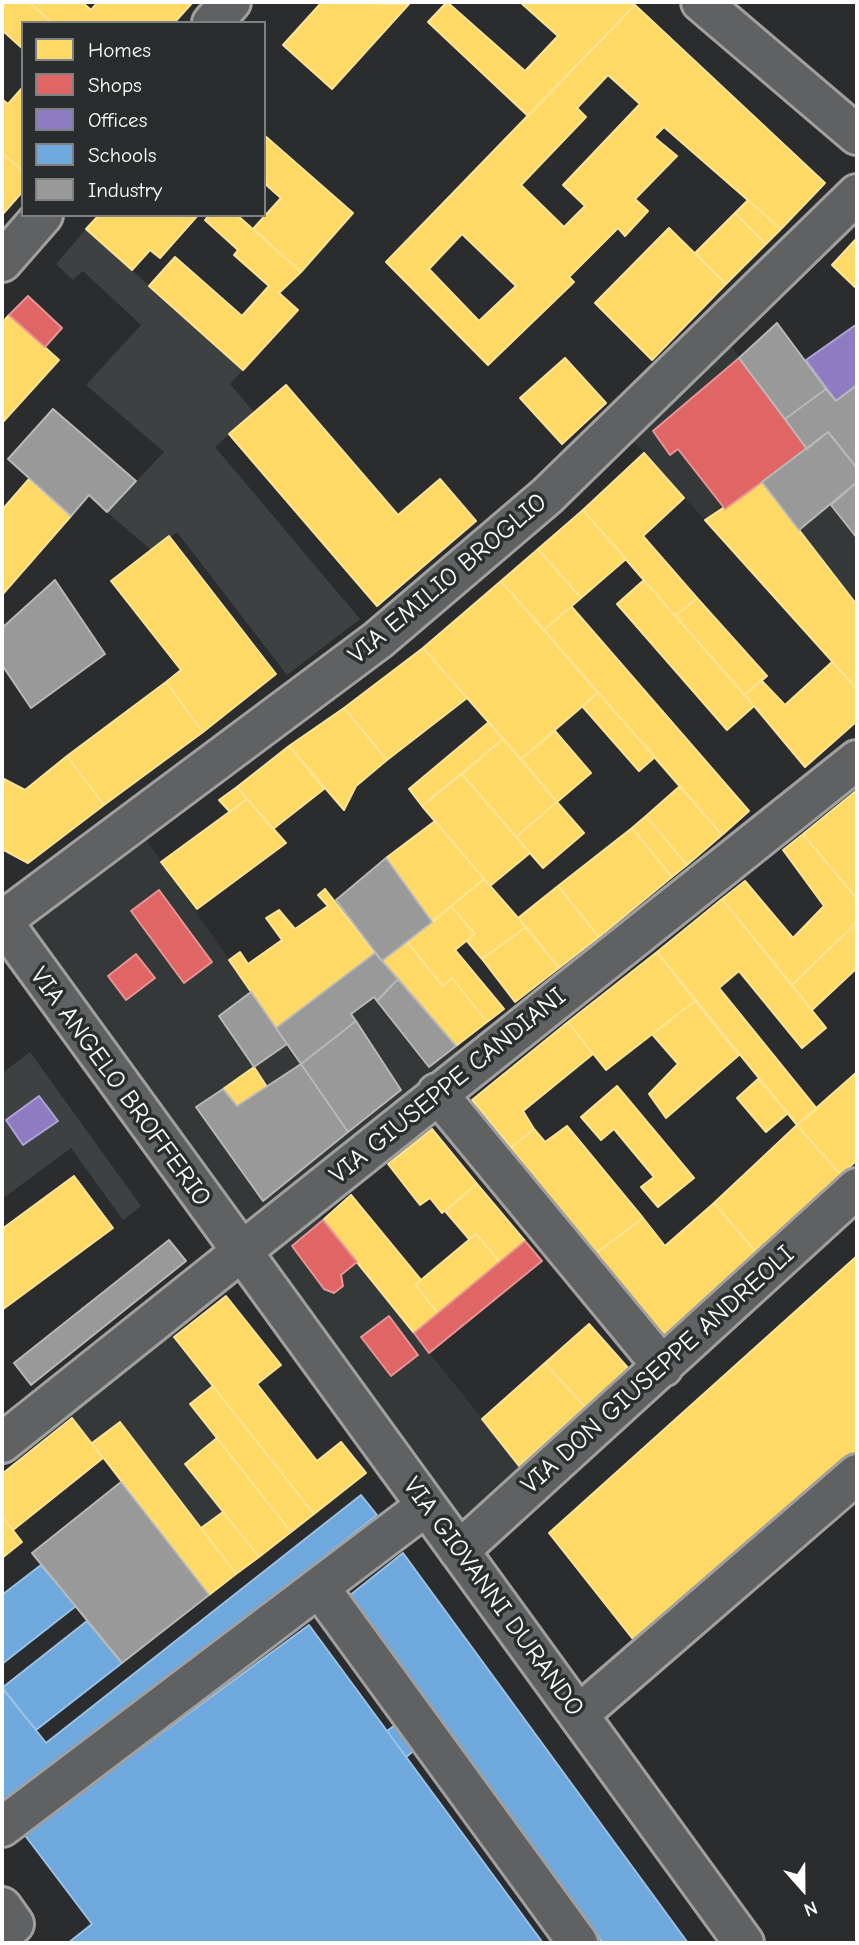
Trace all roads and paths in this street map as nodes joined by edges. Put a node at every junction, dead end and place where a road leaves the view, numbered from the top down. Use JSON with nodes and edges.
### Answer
{"nodes":[{"id":1,"x":231,"y":2,"type":"edge"},
{"id":2,"x":701,"y":2,"type":"edge"},
{"id":3,"x":214,"y":21,"type":"edge"},
{"id":4,"x":857,"y":135,"type":"edge"},
{"id":5,"x":857,"y":194,"type":"edge"},
{"id":6,"x":41,"y":217,"type":"edge"},
{"id":7,"x":2,"y":262,"type":"edge"},
{"id":8,"x":857,"y":760,"type":"edge"},
{"id":9,"x":2,"y":921,"type":"edge"},
{"id":10,"x":437,"y":1093,"type":"junction"},
{"id":11,"x":857,"y":1188,"type":"edge"},
{"id":12,"x":239,"y":1252,"type":"junction"},
{"id":13,"x":663,"y":1367,"type":"junction"},
{"id":14,"x":2,"y":1443,"type":"edge"},
{"id":15,"x":857,"y":1474,"type":"edge"},
{"id":16,"x":426,"y":1506,"type":"junction"},
{"id":17,"x":459,"y":1551,"type":"junction"},
{"id":18,"x":319,"y":1587,"type":"junction"},
{"id":19,"x":584,"y":1710,"type":"dead end"},
{"id":20,"x":2,"y":1827,"type":"edge"},
{"id":21,"x":2,"y":1908,"type":"edge"},
{"id":22,"x":2,"y":1934,"type":"edge"},
{"id":23,"x":578,"y":1943,"type":"edge"},
{"id":24,"x":744,"y":1943,"type":"edge"}],
"edges":[{"from":1,"to":3,"type":"street"},
{"from":2,"to":4,"type":"street"},
{"from":5,"to":9,"type":"street","name":"VIA EMILIO BROGLIO"},
{"from":6,"to":7,"type":"street"},
{"from":8,"to":10,"type":"street","name":"VIA GIUSEPPE CANDIANI"},
{"from":9,"to":12,"type":"street","name":"VIA ANGELO BROFFERIO"},
{"from":10,"to":12,"type":"street","name":"VIA GIUSEPPE CANDIANI"},
{"from":10,"to":13,"type":"street"},
{"from":11,"to":13,"type":"street","name":"VIA DON GIUSEPPE ANDREOLI"},
{"from":12,"to":14,"type":"street","name":"VIA GIUSEPPE CANDIANI"},
{"from":12,"to":16,"type":"street","name":"VIA GIOVANNI DURANDO"},
{"from":13,"to":17,"type":"street","name":"VIA DON GIUSEPPE ANDREOLI"},
{"from":15,"to":19,"type":"street"},
{"from":16,"to":17,"type":"street","name":"VIA GIOVANNI DURANDO"},
{"from":16,"to":18,"type":"street"},
{"from":17,"to":24,"type":"street","name":"VIA GIOVANNI DURANDO"},
{"from":18,"to":20,"type":"street"},
{"from":18,"to":23,"type":"street"},
{"from":21,"to":22,"type":"street"}]}
